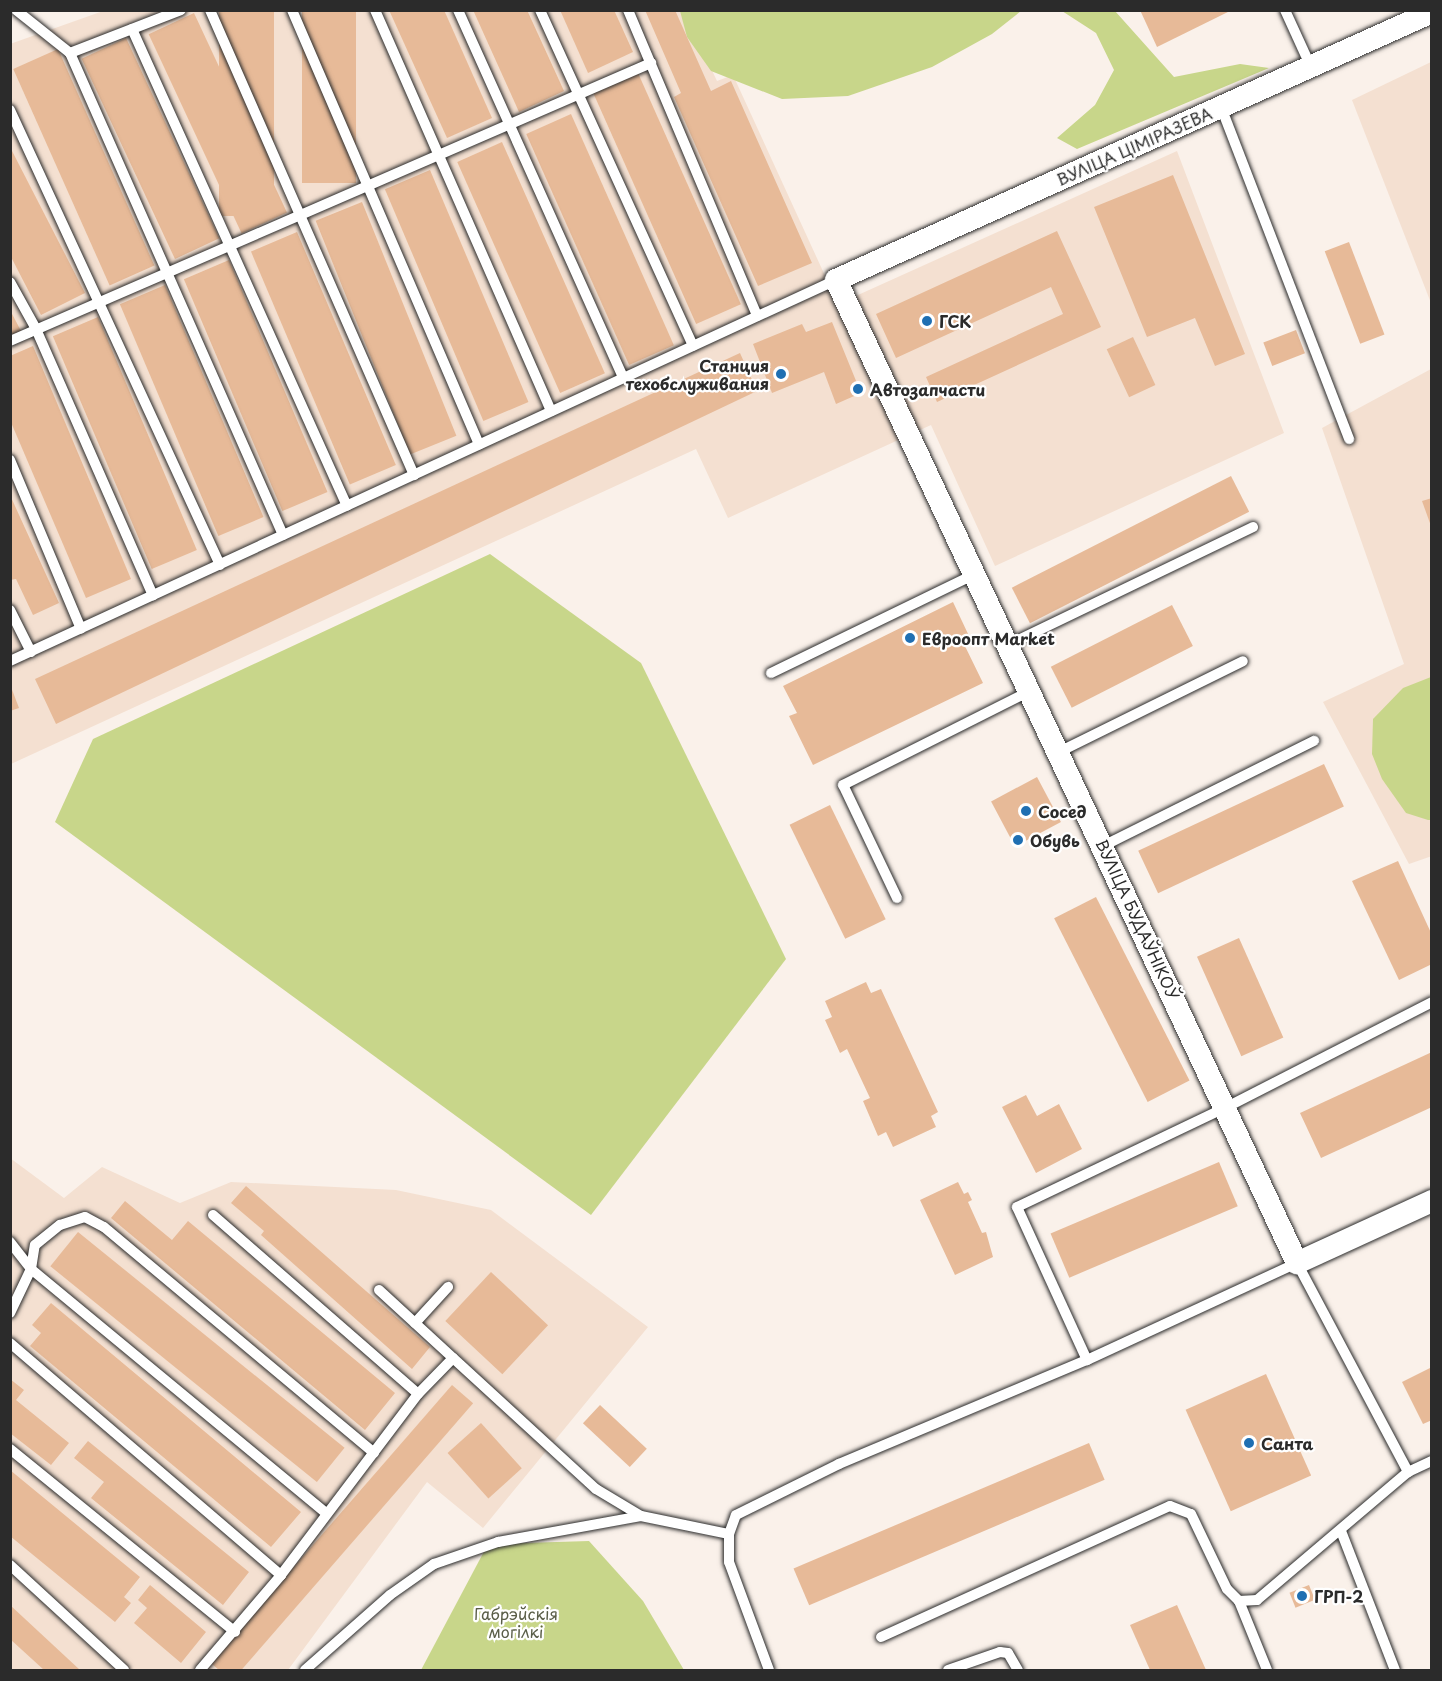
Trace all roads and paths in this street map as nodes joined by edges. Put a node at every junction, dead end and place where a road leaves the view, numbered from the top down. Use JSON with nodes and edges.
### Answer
{"nodes":[{"id":1,"x":16,"y":10,"type":"edge"},
{"id":2,"x":181,"y":10,"type":"edge"},
{"id":3,"x":210,"y":10,"type":"edge"},
{"id":4,"x":292,"y":10,"type":"edge"},
{"id":5,"x":375,"y":10,"type":"edge"},
{"id":6,"x":458,"y":10,"type":"edge"},
{"id":7,"x":540,"y":10,"type":"edge"},
{"id":8,"x":628,"y":10,"type":"edge"},
{"id":9,"x":1285,"y":10,"type":"edge"},
{"id":10,"x":1431,"y":12,"type":"edge"},
{"id":11,"x":132,"y":29,"type":"junction"},
{"id":12,"x":70,"y":53,"type":"junction"},
{"id":13,"x":651,"y":63,"type":"junction"},
{"id":14,"x":1311,"y":67,"type":"junction"},
{"id":15,"x":579,"y":94,"type":"junction"},
{"id":16,"x":1221,"y":108,"type":"junction"},
{"id":17,"x":10,"y":110,"type":"edge"},
{"id":18,"x":509,"y":124,"type":"junction"},
{"id":19,"x":438,"y":155,"type":"junction"},
{"id":20,"x":367,"y":186,"type":"junction"},
{"id":21,"x":300,"y":215,"type":"junction"},
{"id":22,"x":229,"y":246,"type":"junction"},
{"id":23,"x":167,"y":273,"type":"junction"},
{"id":24,"x":836,"y":280,"type":"junction"},
{"id":25,"x":10,"y":282,"type":"edge"},
{"id":26,"x":99,"y":302,"type":"junction"},
{"id":27,"x":757,"y":316,"type":"junction"},
{"id":28,"x":36,"y":329,"type":"junction"},
{"id":29,"x":10,"y":341,"type":"edge"},
{"id":30,"x":693,"y":346,"type":"junction"},
{"id":31,"x":623,"y":378,"type":"junction"},
{"id":32,"x":551,"y":411,"type":"junction"},
{"id":33,"x":1349,"y":439,"type":"dead end"},
{"id":34,"x":479,"y":445,"type":"junction"},
{"id":35,"x":10,"y":460,"type":"edge"},
{"id":36,"x":414,"y":475,"type":"junction"},
{"id":37,"x":347,"y":506,"type":"junction"},
{"id":38,"x":1253,"y":527,"type":"dead end"},
{"id":39,"x":283,"y":535,"type":"junction"},
{"id":40,"x":220,"y":565,"type":"junction"},
{"id":41,"x":975,"y":574,"type":"junction"},
{"id":42,"x":153,"y":596,"type":"junction"},
{"id":43,"x":10,"y":610,"type":"edge"},
{"id":44,"x":81,"y":629,"type":"junction"},
{"id":45,"x":1008,"y":645,"type":"junction"},
{"id":46,"x":31,"y":652,"type":"junction"},
{"id":47,"x":10,"y":661,"type":"edge"},
{"id":48,"x":1243,"y":661,"type":"dead end"},
{"id":49,"x":771,"y":673,"type":"dead end"},
{"id":50,"x":1030,"y":691,"type":"junction"},
{"id":51,"x":1314,"y":741,"type":"dead end"},
{"id":52,"x":1059,"y":752,"type":"junction"},
{"id":53,"x":1103,"y":846,"type":"junction"},
{"id":54,"x":897,"y":898,"type":"dead end"},
{"id":55,"x":1431,"y":1002,"type":"edge"},
{"id":56,"x":1227,"y":1107,"type":"junction"},
{"id":57,"x":1431,"y":1201,"type":"edge"},
{"id":58,"x":213,"y":1215,"type":"dead end"},
{"id":59,"x":10,"y":1242,"type":"edge"},
{"id":60,"x":1297,"y":1263,"type":"junction"},
{"id":61,"x":31,"y":1269,"type":"junction"},
{"id":62,"x":448,"y":1287,"type":"dead end"},
{"id":63,"x":379,"y":1290,"type":"dead end"},
{"id":64,"x":10,"y":1313,"type":"edge"},
{"id":65,"x":415,"y":1323,"type":"junction"},
{"id":66,"x":10,"y":1343,"type":"edge"},
{"id":67,"x":453,"y":1358,"type":"junction"},
{"id":68,"x":1087,"y":1360,"type":"junction"},
{"id":69,"x":418,"y":1394,"type":"junction"},
{"id":70,"x":10,"y":1449,"type":"edge"},
{"id":71,"x":374,"y":1453,"type":"junction"},
{"id":72,"x":1431,"y":1461,"type":"edge"},
{"id":73,"x":1408,"y":1472,"type":"junction"},
{"id":74,"x":326,"y":1513,"type":"junction"},
{"id":75,"x":641,"y":1516,"type":"junction"},
{"id":76,"x":1341,"y":1531,"type":"junction"},
{"id":77,"x":729,"y":1534,"type":"junction"},
{"id":78,"x":10,"y":1565,"type":"edge"},
{"id":79,"x":281,"y":1575,"type":"junction"},
{"id":80,"x":1239,"y":1601,"type":"junction"},
{"id":81,"x":235,"y":1632,"type":"junction"},
{"id":82,"x":880,"y":1637,"type":"dead end"},
{"id":83,"x":124,"y":1671,"type":"edge"},
{"id":84,"x":200,"y":1671,"type":"edge"},
{"id":85,"x":305,"y":1671,"type":"edge"},
{"id":86,"x":769,"y":1671,"type":"edge"},
{"id":87,"x":948,"y":1671,"type":"edge"},
{"id":88,"x":1018,"y":1671,"type":"edge"},
{"id":89,"x":1267,"y":1671,"type":"edge"},
{"id":90,"x":1395,"y":1671,"type":"edge"}],
"edges":[{"from":1,"to":12,"type":"lane"},
{"from":2,"to":11,"type":"lane"},
{"from":3,"to":21,"type":"lane"},
{"from":4,"to":20,"type":"lane"},
{"from":5,"to":19,"type":"lane"},
{"from":6,"to":18,"type":"lane"},
{"from":7,"to":15,"type":"lane"},
{"from":8,"to":13,"type":"lane"},
{"from":9,"to":14,"type":"lane"},
{"from":10,"to":14,"type":"street","name":"ВУЛІЦА ЦІМІРАЗЕВА"},
{"from":11,"to":12,"type":"lane"},
{"from":11,"to":22,"type":"lane"},
{"from":12,"to":23,"type":"lane"},
{"from":13,"to":15,"type":"lane"},
{"from":13,"to":27,"type":"lane"},
{"from":14,"to":16,"type":"street","name":"ВУЛІЦА ЦІМІРАЗЕВА"},
{"from":15,"to":18,"type":"lane"},
{"from":15,"to":30,"type":"lane"},
{"from":16,"to":24,"type":"street","name":"ВУЛІЦА ЦІМІРАЗЕВА"},
{"from":16,"to":33,"type":"lane"},
{"from":17,"to":26,"type":"lane"},
{"from":18,"to":19,"type":"lane"},
{"from":18,"to":31,"type":"lane"},
{"from":19,"to":20,"type":"lane"},
{"from":19,"to":32,"type":"lane"},
{"from":20,"to":21,"type":"lane"},
{"from":20,"to":34,"type":"lane"},
{"from":21,"to":22,"type":"lane"},
{"from":21,"to":36,"type":"lane"},
{"from":22,"to":23,"type":"lane"},
{"from":22,"to":37,"type":"lane"},
{"from":23,"to":26,"type":"lane"},
{"from":23,"to":39,"type":"lane"},
{"from":24,"to":27,"type":"lane"},
{"from":24,"to":41,"type":"street","name":"ВУЛІЦА БУДАЎНІКОЎ"},
{"from":25,"to":28,"type":"lane"},
{"from":26,"to":28,"type":"lane"},
{"from":26,"to":40,"type":"lane"},
{"from":27,"to":30,"type":"lane"},
{"from":28,"to":29,"type":"lane"},
{"from":28,"to":42,"type":"lane"},
{"from":30,"to":31,"type":"lane"},
{"from":31,"to":32,"type":"lane"},
{"from":32,"to":34,"type":"lane"},
{"from":34,"to":36,"type":"lane"},
{"from":35,"to":44,"type":"lane"},
{"from":36,"to":37,"type":"lane"},
{"from":37,"to":39,"type":"lane"},
{"from":38,"to":45,"type":"lane"},
{"from":39,"to":40,"type":"lane"},
{"from":40,"to":42,"type":"lane"},
{"from":41,"to":45,"type":"street","name":"ВУЛІЦА БУДАЎНІКОЎ"},
{"from":41,"to":49,"type":"lane"},
{"from":42,"to":44,"type":"lane"},
{"from":43,"to":46,"type":"lane"},
{"from":44,"to":46,"type":"lane"},
{"from":45,"to":50,"type":"street","name":"ВУЛІЦА БУДАЎНІКОЎ"},
{"from":46,"to":47,"type":"lane"},
{"from":48,"to":52,"type":"lane"},
{"from":50,"to":52,"type":"street","name":"ВУЛІЦА БУДАЎНІКОЎ"},
{"from":50,"to":54,"type":"lane"},
{"from":51,"to":53,"type":"lane"},
{"from":52,"to":53,"type":"street","name":"ВУЛІЦА БУДАЎНІКОЎ"},
{"from":53,"to":56,"type":"street","name":"ВУЛІЦА БУДАЎНІКОЎ"},
{"from":55,"to":56,"type":"lane"},
{"from":56,"to":60,"type":"street","name":"ВУЛІЦА БУДАЎНІКОЎ"},
{"from":56,"to":68,"type":"lane"},
{"from":57,"to":60,"type":"street"},
{"from":58,"to":69,"type":"lane"},
{"from":59,"to":61,"type":"lane"},
{"from":60,"to":68,"type":"lane"},
{"from":60,"to":73,"type":"lane"},
{"from":61,"to":64,"type":"lane"},
{"from":61,"to":71,"type":"lane"},
{"from":61,"to":74,"type":"lane"},
{"from":62,"to":65,"type":"lane"},
{"from":63,"to":65,"type":"lane"},
{"from":65,"to":67,"type":"lane"},
{"from":66,"to":79,"type":"lane"},
{"from":67,"to":69,"type":"lane"},
{"from":67,"to":75,"type":"lane"},
{"from":68,"to":77,"type":"lane"},
{"from":69,"to":71,"type":"lane"},
{"from":70,"to":81,"type":"lane"},
{"from":71,"to":74,"type":"lane"},
{"from":72,"to":73,"type":"lane"},
{"from":73,"to":76,"type":"lane"},
{"from":74,"to":79,"type":"lane"},
{"from":75,"to":77,"type":"lane"},
{"from":75,"to":85,"type":"lane"},
{"from":76,"to":80,"type":"lane"},
{"from":76,"to":90,"type":"lane"},
{"from":77,"to":86,"type":"lane"},
{"from":78,"to":83,"type":"lane"},
{"from":79,"to":81,"type":"lane"},
{"from":80,"to":82,"type":"lane"},
{"from":80,"to":89,"type":"lane"},
{"from":81,"to":84,"type":"lane"},
{"from":87,"to":88,"type":"lane"}]}
